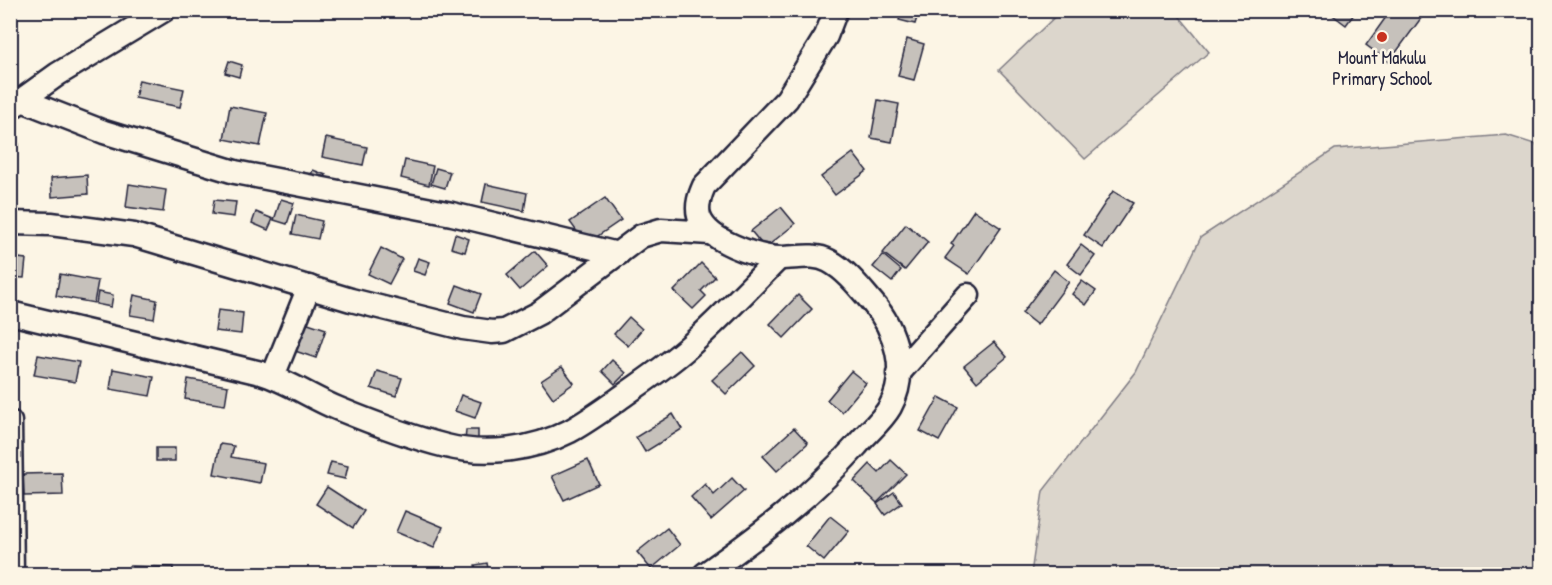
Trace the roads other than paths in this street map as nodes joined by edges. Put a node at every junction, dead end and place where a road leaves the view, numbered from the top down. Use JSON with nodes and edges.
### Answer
{"nodes":[{"id":1,"x":164,"y":10,"type":"edge"},
{"id":2,"x":836,"y":10,"type":"edge"},
{"id":3,"x":16,"y":104,"type":"edge"},
{"id":4,"x":698,"y":207,"type":"junction"},
{"id":5,"x":10,"y":223,"type":"edge"},
{"id":6,"x":676,"y":230,"type":"junction"},
{"id":7,"x":710,"y":233,"type":"junction"},
{"id":8,"x":618,"y":254,"type":"junction"},
{"id":9,"x":769,"y":261,"type":"junction"},
{"id":10,"x":309,"y":287,"type":"junction"},
{"id":11,"x":968,"y":295,"type":"dead end"},
{"id":12,"x":10,"y":313,"type":"edge"},
{"id":13,"x":898,"y":374,"type":"junction"},
{"id":14,"x":273,"y":376,"type":"junction"},
{"id":15,"x":10,"y":422,"type":"edge"},
{"id":16,"x":12,"y":574,"type":"edge"},
{"id":17,"x":705,"y":574,"type":"edge"}],
"edges":[{"from":1,"to":3,"type":"street"},
{"from":2,"to":4,"type":"street"},
{"from":3,"to":8,"type":"street"},
{"from":4,"to":6,"type":"street"},
{"from":4,"to":7,"type":"street"},
{"from":5,"to":10,"type":"street"},
{"from":6,"to":7,"type":"street"},
{"from":6,"to":8,"type":"street"},
{"from":7,"to":9,"type":"street"},
{"from":8,"to":10,"type":"street"},
{"from":9,"to":13,"type":"street"},
{"from":9,"to":14,"type":"street"},
{"from":10,"to":14,"type":"street"},
{"from":11,"to":13,"type":"street"},
{"from":12,"to":14,"type":"street"},
{"from":13,"to":17,"type":"street"},
{"from":15,"to":16,"type":"street"}]}
